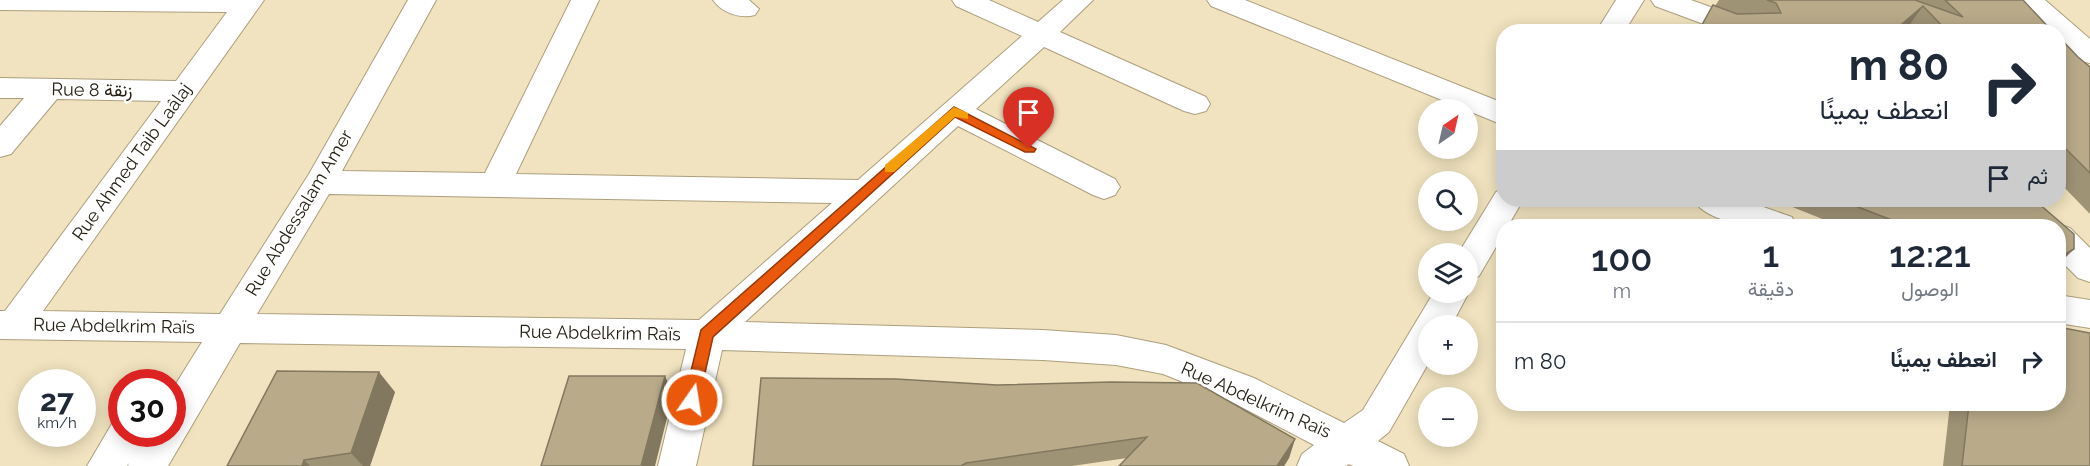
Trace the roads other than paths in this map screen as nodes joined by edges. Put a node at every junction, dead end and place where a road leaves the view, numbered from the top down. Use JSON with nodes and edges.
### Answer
{"nodes":[{"id":1,"x":422,"y":0,"type":"edge"},
{"id":2,"x":585,"y":0,"type":"edge"},
{"id":3,"x":966,"y":0,"type":"edge"},
{"id":4,"x":1079,"y":0,"type":"edge"},
{"id":5,"x":1221,"y":0,"type":"edge"},
{"id":6,"x":1630,"y":0,"type":"edge"},
{"id":7,"x":1665,"y":0,"type":"edge"},
{"id":8,"x":2028,"y":0,"type":"edge"},
{"id":9,"x":0,"y":2,"type":"edge"},
{"id":10,"x":249,"y":2,"type":"edge"},
{"id":11,"x":1615,"y":24,"type":"edge"},
{"id":12,"x":1731,"y":24,"type":"edge"},
{"id":13,"x":2056,"y":24,"type":"edge"},
{"id":14,"x":2066,"y":33,"type":"edge"},
{"id":15,"x":1041,"y":34,"type":"junction"},
{"id":16,"x":2090,"y":54,"type":"edge"},
{"id":17,"x":0,"y":88,"type":"edge"},
{"id":18,"x":49,"y":89,"type":"junction"},
{"id":19,"x":184,"y":91,"type":"junction"},
{"id":20,"x":1195,"y":104,"type":"dead end"},
{"id":21,"x":954,"y":111,"type":"junction"},
{"id":22,"x":1496,"y":112,"type":"edge"},
{"id":23,"x":0,"y":146,"type":"edge"},
{"id":24,"x":320,"y":182,"type":"junction"},
{"id":25,"x":495,"y":185,"type":"junction"},
{"id":26,"x":1104,"y":187,"type":"dead end"},
{"id":27,"x":863,"y":192,"type":"junction"},
{"id":28,"x":1503,"y":207,"type":"edge"},
{"id":29,"x":1729,"y":207,"type":"edge"},
{"id":30,"x":1761,"y":219,"type":"edge"},
{"id":31,"x":2066,"y":245,"type":"edge"},
{"id":32,"x":1478,"y":249,"type":"edge"},
{"id":33,"x":2090,"y":269,"type":"edge"},
{"id":34,"x":2066,"y":310,"type":"edge"},
{"id":35,"x":2090,"y":314,"type":"edge"},
{"id":36,"x":7,"y":325,"type":"edge"},
{"id":37,"x":229,"y":328,"type":"junction"},
{"id":38,"x":706,"y":334,"type":"junction"},
{"id":39,"x":1418,"y":350,"type":"edge"},
{"id":40,"x":186,"y":400,"type":"edge"},
{"id":41,"x":1347,"y":441,"type":"junction"},
{"id":42,"x":118,"y":447,"type":"edge"},
{"id":43,"x":158,"y":447,"type":"edge"},
{"id":44,"x":106,"y":466,"type":"edge"},
{"id":45,"x":147,"y":466,"type":"edge"},
{"id":46,"x":676,"y":466,"type":"edge"},
{"id":47,"x":1316,"y":466,"type":"edge"},
{"id":48,"x":1390,"y":466,"type":"edge"}],
"edges":[{"from":1,"to":24,"type":"street","name":"Rue Abdessalam Amer"},
{"from":2,"to":25,"type":"street"},
{"from":3,"to":15,"type":"street"},
{"from":4,"to":15,"type":"street"},
{"from":5,"to":22,"type":"street"},
{"from":6,"to":11,"type":"street"},
{"from":7,"to":12,"type":"street"},
{"from":8,"to":13,"type":"street"},
{"from":9,"to":10,"type":"street"},
{"from":10,"to":19,"type":"street","name":"Rue Ahmed Taib Laâlaj"},
{"from":14,"to":16,"type":"street"},
{"from":15,"to":20,"type":"street"},
{"from":15,"to":21,"type":"street"},
{"from":17,"to":18,"type":"street","name":"Rue 8 زنقة"},
{"from":18,"to":19,"type":"street","name":"Rue 8 زنقة"},
{"from":18,"to":23,"type":"street"},
{"from":19,"to":36,"type":"street","name":"Rue Ahmed Taib Laâlaj"},
{"from":21,"to":26,"type":"street"},
{"from":21,"to":27,"type":"street"},
{"from":24,"to":25,"type":"street"},
{"from":24,"to":37,"type":"street","name":"Rue Abdessalam Amer"},
{"from":25,"to":27,"type":"street"},
{"from":27,"to":38,"type":"street"},
{"from":28,"to":32,"type":"street"},
{"from":29,"to":30,"type":"street"},
{"from":31,"to":33,"type":"street"},
{"from":34,"to":35,"type":"street"},
{"from":36,"to":37,"type":"street","name":"Rue Abdelkrim Raïs"},
{"from":37,"to":38,"type":"street","name":"Rue Abdelkrim Raïs"},
{"from":37,"to":40,"type":"street","name":"Rue Abdessalam Amer"},
{"from":38,"to":41,"type":"street","name":"Rue Abdelkrim Raïs"},
{"from":38,"to":46,"type":"street"},
{"from":39,"to":41,"type":"street"},
{"from":41,"to":47,"type":"street"},
{"from":41,"to":48,"type":"street","name":"Rue Abdelkrim Raïs"},
{"from":42,"to":44,"type":"street"},
{"from":43,"to":45,"type":"street"}]}
